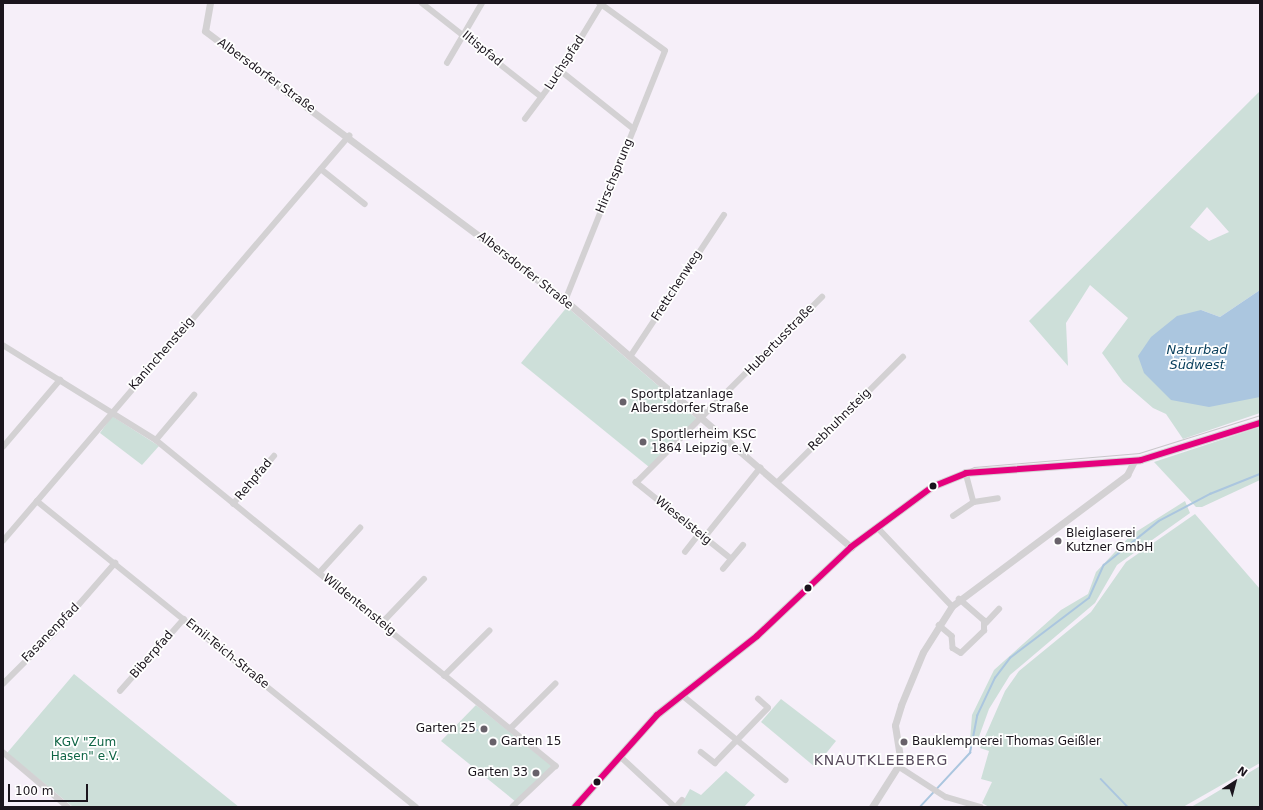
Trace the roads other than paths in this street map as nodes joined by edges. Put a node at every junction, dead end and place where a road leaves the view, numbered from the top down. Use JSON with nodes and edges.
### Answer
{"nodes":[{"id":1,"x":210,"y":3,"type":"edge"},
{"id":2,"x":422,"y":3,"type":"edge"},
{"id":3,"x":482,"y":3,"type":"edge"},
{"id":4,"x":600,"y":4,"type":"edge"},
{"id":5,"x":464,"y":34,"type":"junction"},
{"id":6,"x":447,"y":63,"type":"dead end"},
{"id":7,"x":560,"y":72,"type":"junction"},
{"id":8,"x":542,"y":96,"type":"junction"},
{"id":9,"x":526,"y":119,"type":"dead end"},
{"id":10,"x":634,"y":129,"type":"junction"},
{"id":11,"x":349,"y":136,"type":"junction"},
{"id":12,"x":321,"y":169,"type":"junction"},
{"id":13,"x":365,"y":204,"type":"dead end"},
{"id":14,"x":724,"y":215,"type":"dead end"},
{"id":15,"x":822,"y":297,"type":"dead end"},
{"id":16,"x":565,"y":301,"type":"junction"},
{"id":17,"x":3,"y":345,"type":"edge"},
{"id":18,"x":630,"y":357,"type":"junction"},
{"id":19,"x":903,"y":357,"type":"dead end"},
{"id":20,"x":60,"y":380,"type":"junction"},
{"id":21,"x":194,"y":395,"type":"dead end"},
{"id":22,"x":112,"y":412,"type":"junction"},
{"id":23,"x":702,"y":420,"type":"junction"},
{"id":24,"x":1260,"y":423,"type":"edge"},
{"id":25,"x":156,"y":440,"type":"junction"},
{"id":26,"x":3,"y":447,"type":"edge"},
{"id":27,"x":274,"y":456,"type":"dead end"},
{"id":28,"x":1134,"y":461,"type":"junction"},
{"id":29,"x":760,"y":468,"type":"junction"},
{"id":30,"x":966,"y":473,"type":"junction"},
{"id":31,"x":777,"y":482,"type":"junction"},
{"id":32,"x":636,"y":483,"type":"joint"},
{"id":33,"x":998,"y":498,"type":"dead end"},
{"id":34,"x":37,"y":501,"type":"junction"},
{"id":35,"x":974,"y":502,"type":"junction"},
{"id":36,"x":233,"y":504,"type":"junction"},
{"id":37,"x":952,"y":516,"type":"dead end"},
{"id":38,"x":360,"y":528,"type":"dead end"},
{"id":39,"x":878,"y":528,"type":"junction"},
{"id":40,"x":702,"y":536,"type":"junction"},
{"id":41,"x":3,"y":541,"type":"edge"},
{"id":42,"x":743,"y":545,"type":"dead end"},
{"id":43,"x":851,"y":547,"type":"junction"},
{"id":44,"x":685,"y":552,"type":"dead end"},
{"id":45,"x":731,"y":559,"type":"junction"},
{"id":46,"x":115,"y":563,"type":"junction"},
{"id":47,"x":723,"y":569,"type":"dead end"},
{"id":48,"x":319,"y":573,"type":"junction"},
{"id":49,"x":424,"y":579,"type":"dead end"},
{"id":50,"x":959,"y":599,"type":"junction"},
{"id":51,"x":952,"y":606,"type":"junction"},
{"id":52,"x":999,"y":609,"type":"dead end"},
{"id":53,"x":184,"y":619,"type":"junction"},
{"id":54,"x":986,"y":623,"type":"junction"},
{"id":55,"x":381,"y":624,"type":"junction"},
{"id":56,"x":938,"y":625,"type":"junction"},
{"id":57,"x":489,"y":631,"type":"dead end"},
{"id":58,"x":444,"y":676,"type":"junction"},
{"id":59,"x":3,"y":684,"type":"edge"},
{"id":60,"x":555,"y":684,"type":"dead end"},
{"id":61,"x":120,"y":691,"type":"dead end"},
{"id":62,"x":682,"y":695,"type":"junction"},
{"id":63,"x":758,"y":699,"type":"dead end"},
{"id":64,"x":510,"y":729,"type":"junction"},
{"id":65,"x":738,"y":741,"type":"junction"},
{"id":66,"x":3,"y":752,"type":"edge"},
{"id":67,"x":701,"y":752,"type":"dead end"},
{"id":68,"x":620,"y":756,"type":"junction"},
{"id":69,"x":898,"y":766,"type":"junction"},
{"id":70,"x":786,"y":780,"type":"dead end"},
{"id":71,"x":682,"y":800,"type":"dead end"},
{"id":72,"x":967,"y":800,"type":"junction"},
{"id":73,"x":68,"y":807,"type":"edge"},
{"id":74,"x":416,"y":807,"type":"edge"},
{"id":75,"x":513,"y":807,"type":"edge"},
{"id":76,"x":575,"y":807,"type":"edge"},
{"id":77,"x":675,"y":807,"type":"edge"},
{"id":78,"x":872,"y":807,"type":"edge"},
{"id":79,"x":964,"y":807,"type":"edge"},
{"id":80,"x":981,"y":807,"type":"edge"}],
"edges":[{"from":1,"to":11,"type":"street","name":"Albersdorfer Straße"},
{"from":2,"to":5,"type":"street","name":"Iltispfad"},
{"from":3,"to":5,"type":"street"},
{"from":4,"to":7,"type":"street","name":"Luchspfad"},
{"from":4,"to":10,"type":"street","name":"Hirschsprung"},
{"from":5,"to":6,"type":"street"},
{"from":5,"to":8,"type":"street","name":"Iltispfad"},
{"from":7,"to":8,"type":"street","name":"Luchspfad"},
{"from":7,"to":10,"type":"street"},
{"from":8,"to":9,"type":"street","name":"Luchspfad"},
{"from":10,"to":16,"type":"street","name":"Hirschsprung"},
{"from":11,"to":12,"type":"street","name":"Kaninchensteig"},
{"from":11,"to":16,"type":"street","name":"Albersdorfer Straße"},
{"from":12,"to":13,"type":"street"},
{"from":12,"to":22,"type":"street","name":"Kaninchensteig"},
{"from":14,"to":18,"type":"street","name":"Frettchenweg"},
{"from":15,"to":23,"type":"street","name":"Hubertusstraße"},
{"from":16,"to":18,"type":"street","name":"Albersdorfer Straße"},
{"from":17,"to":20,"type":"street","name":"Wildentensteig"},
{"from":18,"to":23,"type":"street","name":"Albersdorfer Straße"},
{"from":19,"to":31,"type":"street","name":"Rebhuhnsteig"},
{"from":20,"to":22,"type":"street","name":"Wildentensteig"},
{"from":20,"to":26,"type":"street"},
{"from":21,"to":25,"type":"street"},
{"from":22,"to":25,"type":"street","name":"Wildentensteig"},
{"from":22,"to":34,"type":"street","name":"Kaninchensteig"},
{"from":23,"to":29,"type":"street","name":"Albersdorfer Straße"},
{"from":23,"to":32,"type":"street","name":"Hubertusstraße"},
{"from":24,"to":28,"type":"main road"},
{"from":25,"to":36,"type":"street","name":"Wildentensteig"},
{"from":27,"to":36,"type":"street","name":"Rehpfad"},
{"from":28,"to":30,"type":"main road"},
{"from":28,"to":50,"type":"street"},
{"from":29,"to":31,"type":"street","name":"Albersdorfer Straße"},
{"from":29,"to":40,"type":"street"},
{"from":30,"to":35,"type":"street"},
{"from":30,"to":39,"type":"main road"},
{"from":31,"to":43,"type":"street","name":"Albersdorfer Straße"},
{"from":32,"to":40,"type":"street","name":"Wieselsteig"},
{"from":33,"to":35,"type":"street"},
{"from":34,"to":41,"type":"street","name":"Kaninchensteig"},
{"from":34,"to":46,"type":"street","name":"Emil-Teich-Straße"},
{"from":35,"to":37,"type":"street"},
{"from":36,"to":48,"type":"street","name":"Wildentensteig"},
{"from":38,"to":48,"type":"street"},
{"from":39,"to":43,"type":"main road"},
{"from":39,"to":51,"type":"street"},
{"from":40,"to":44,"type":"street"},
{"from":40,"to":45,"type":"street","name":"Wieselsteig"},
{"from":42,"to":45,"type":"street"},
{"from":43,"to":62,"type":"main road"},
{"from":45,"to":47,"type":"street"},
{"from":46,"to":53,"type":"street","name":"Emil-Teich-Straße"},
{"from":46,"to":59,"type":"street","name":"Fasanenpfad"},
{"from":48,"to":55,"type":"street","name":"Wildentensteig"},
{"from":49,"to":55,"type":"street"},
{"from":50,"to":51,"type":"street"},
{"from":50,"to":54,"type":"street"},
{"from":51,"to":56,"type":"street"},
{"from":52,"to":54,"type":"street"},
{"from":53,"to":61,"type":"street","name":"Biberpfad"},
{"from":53,"to":74,"type":"street","name":"Emil-Teich-Straße"},
{"from":54,"to":56,"type":"street"},
{"from":55,"to":58,"type":"street","name":"Wildentensteig"},
{"from":56,"to":69,"type":"street"},
{"from":57,"to":58,"type":"street"},
{"from":58,"to":64,"type":"street","name":"Wildentensteig"},
{"from":60,"to":64,"type":"street"},
{"from":62,"to":65,"type":"street"},
{"from":62,"to":68,"type":"main road"},
{"from":63,"to":65,"type":"street"},
{"from":64,"to":75,"type":"street","name":"Wildentensteig"},
{"from":65,"to":67,"type":"street"},
{"from":65,"to":70,"type":"street"},
{"from":66,"to":73,"type":"street"},
{"from":68,"to":76,"type":"main road"},
{"from":68,"to":77,"type":"street"},
{"from":69,"to":72,"type":"street"},
{"from":69,"to":78,"type":"street"},
{"from":71,"to":77,"type":"street"},
{"from":72,"to":79,"type":"street"},
{"from":72,"to":80,"type":"street"}]}
